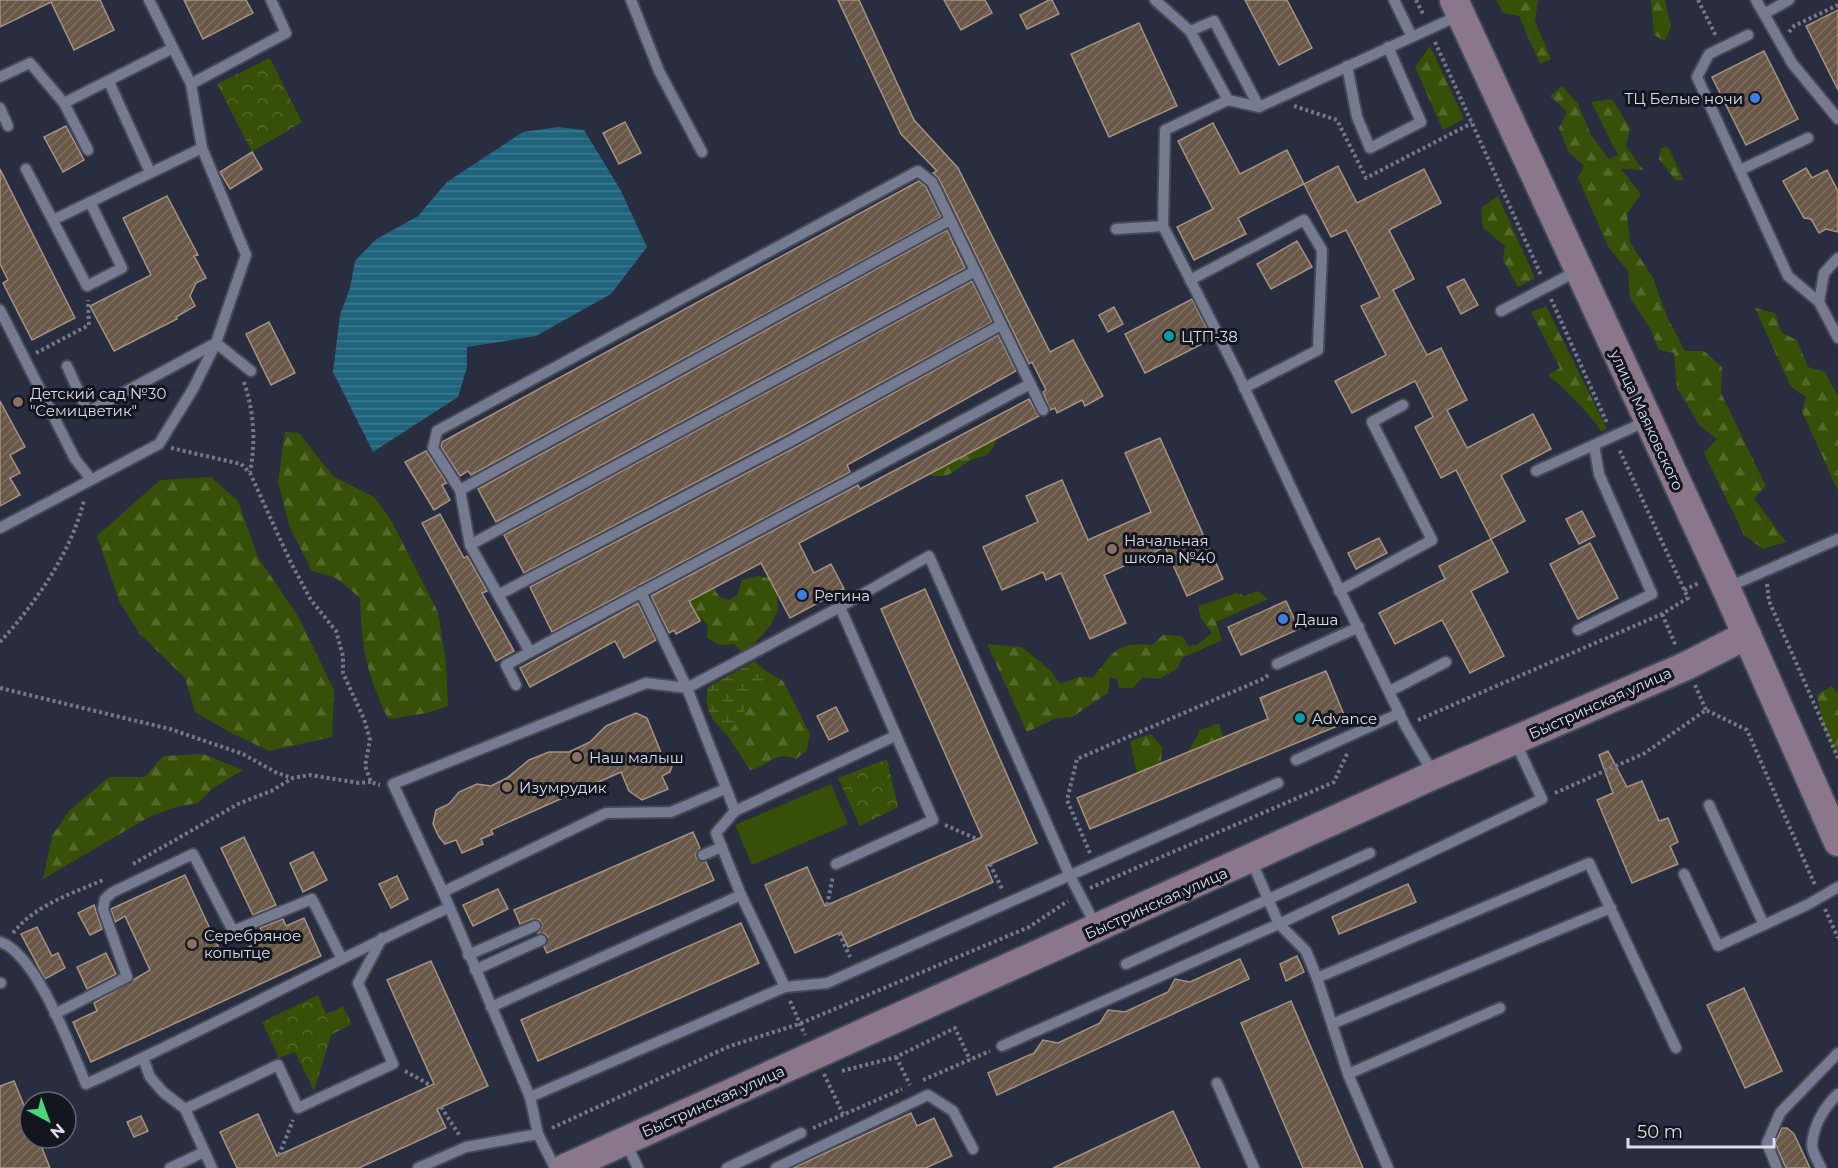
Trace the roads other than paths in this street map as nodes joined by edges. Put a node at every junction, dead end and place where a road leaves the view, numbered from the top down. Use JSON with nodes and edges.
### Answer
{"nodes":[{"id":1,"x":149,"y":0,"type":"edge"},
{"id":2,"x":272,"y":0,"type":"edge"},
{"id":3,"x":631,"y":0,"type":"edge"},
{"id":4,"x":1155,"y":0,"type":"edge"},
{"id":5,"x":1394,"y":0,"type":"edge"},
{"id":6,"x":1756,"y":0,"type":"edge"},
{"id":7,"x":1789,"y":0,"type":"edge"},
{"id":8,"x":1457,"y":7,"type":"edge"},
{"id":9,"x":1764,"y":14,"type":"junction"},
{"id":10,"x":1190,"y":31,"type":"junction"},
{"id":11,"x":1748,"y":35,"type":"dead end"},
{"id":12,"x":1412,"y":37,"type":"junction"},
{"id":13,"x":1388,"y":48,"type":"junction"},
{"id":14,"x":171,"y":49,"type":"junction"},
{"id":15,"x":1347,"y":66,"type":"junction"},
{"id":16,"x":0,"y":77,"type":"edge"},
{"id":17,"x":109,"y":82,"type":"junction"},
{"id":18,"x":191,"y":84,"type":"junction"},
{"id":19,"x":1228,"y":100,"type":"junction"},
{"id":20,"x":64,"y":103,"type":"junction"},
{"id":21,"x":1259,"y":107,"type":"junction"},
{"id":22,"x":0,"y":108,"type":"edge"},
{"id":23,"x":1838,"y":119,"type":"edge"},
{"id":24,"x":8,"y":126,"type":"dead end"},
{"id":25,"x":1808,"y":138,"type":"dead end"},
{"id":26,"x":202,"y":148,"type":"junction"},
{"id":27,"x":88,"y":150,"type":"dead end"},
{"id":28,"x":702,"y":152,"type":"dead end"},
{"id":29,"x":26,"y":169,"type":"dead end"},
{"id":30,"x":1740,"y":170,"type":"junction"},
{"id":31,"x":150,"y":172,"type":"junction"},
{"id":32,"x":90,"y":202,"type":"junction"},
{"id":33,"x":53,"y":220,"type":"junction"},
{"id":34,"x":950,"y":220,"type":"junction"},
{"id":35,"x":1163,"y":226,"type":"junction"},
{"id":36,"x":1116,"y":229,"type":"dead end"},
{"id":37,"x":1838,"y":258,"type":"edge"},
{"id":38,"x":975,"y":271,"type":"junction"},
{"id":39,"x":1577,"y":271,"type":"junction"},
{"id":40,"x":1191,"y":280,"type":"junction"},
{"id":41,"x":1819,"y":302,"type":"junction"},
{"id":42,"x":0,"y":310,"type":"edge"},
{"id":43,"x":1501,"y":311,"type":"dead end"},
{"id":44,"x":1001,"y":325,"type":"junction"},
{"id":45,"x":1838,"y":338,"type":"edge"},
{"id":46,"x":216,"y":343,"type":"junction"},
{"id":47,"x":67,"y":366,"type":"dead end"},
{"id":48,"x":251,"y":371,"type":"dead end"},
{"id":49,"x":1030,"y":384,"type":"junction"},
{"id":50,"x":1245,"y":388,"type":"junction"},
{"id":51,"x":1403,"y":405,"type":"dead end"},
{"id":52,"x":1043,"y":410,"type":"dead end"},
{"id":53,"x":1647,"y":421,"type":"junction"},
{"id":54,"x":1594,"y":445,"type":"junction"},
{"id":55,"x":1536,"y":471,"type":"dead end"},
{"id":56,"x":90,"y":478,"type":"junction"},
{"id":57,"x":460,"y":490,"type":"junction"},
{"id":58,"x":0,"y":528,"type":"edge"},
{"id":59,"x":1838,"y":539,"type":"edge"},
{"id":60,"x":470,"y":545,"type":"junction"},
{"id":61,"x":1726,"y":588,"type":"junction"},
{"id":62,"x":1339,"y":591,"type":"junction"},
{"id":63,"x":641,"y":592,"type":"junction"},
{"id":64,"x":498,"y":595,"type":"junction"},
{"id":65,"x":840,"y":607,"type":"junction"},
{"id":66,"x":1359,"y":627,"type":"junction"},
{"id":67,"x":1578,"y":630,"type":"dead end"},
{"id":68,"x":1747,"y":635,"type":"junction"},
{"id":69,"x":530,"y":652,"type":"junction"},
{"id":70,"x":1446,"y":662,"type":"dead end"},
{"id":71,"x":1277,"y":664,"type":"road end"},
{"id":72,"x":516,"y":685,"type":"dead end"},
{"id":73,"x":687,"y":688,"type":"junction"},
{"id":74,"x":1390,"y":692,"type":"junction"},
{"id":75,"x":1400,"y":713,"type":"junction"},
{"id":76,"x":895,"y":736,"type":"junction"},
{"id":77,"x":1515,"y":740,"type":"junction"},
{"id":78,"x":1296,"y":760,"type":"dead end"},
{"id":79,"x":1434,"y":775,"type":"junction"},
{"id":80,"x":1278,"y":783,"type":"dead end"},
{"id":81,"x":725,"y":789,"type":"junction"},
{"id":82,"x":1709,"y":805,"type":"dead end"},
{"id":83,"x":735,"y":811,"type":"junction"},
{"id":84,"x":1838,"y":842,"type":"edge"},
{"id":85,"x":722,"y":847,"type":"junction"},
{"id":86,"x":1370,"y":853,"type":"dead end"},
{"id":87,"x":703,"y":855,"type":"dead end"},
{"id":88,"x":1251,"y":860,"type":"junction"},
{"id":89,"x":836,"y":864,"type":"road end"},
{"id":90,"x":1069,"y":874,"type":"junction"},
{"id":91,"x":1684,"y":874,"type":"dead end"},
{"id":92,"x":1838,"y":887,"type":"edge"},
{"id":93,"x":443,"y":892,"type":"junction"},
{"id":94,"x":741,"y":895,"type":"junction"},
{"id":95,"x":1268,"y":900,"type":"junction"},
{"id":96,"x":448,"y":908,"type":"junction"},
{"id":97,"x":1611,"y":908,"type":"junction"},
{"id":98,"x":1279,"y":924,"type":"junction"},
{"id":99,"x":1764,"y":925,"type":"junction"},
{"id":100,"x":535,"y":926,"type":"dead end"},
{"id":101,"x":1097,"y":929,"type":"junction"},
{"id":102,"x":382,"y":938,"type":"junction"},
{"id":103,"x":541,"y":940,"type":"dead end"},
{"id":104,"x":2,"y":942,"type":"edge"},
{"id":105,"x":468,"y":955,"type":"junction"},
{"id":106,"x":341,"y":957,"type":"junction"},
{"id":107,"x":1126,"y":964,"type":"dead end"},
{"id":108,"x":475,"y":970,"type":"junction"},
{"id":109,"x":1317,"y":978,"type":"junction"},
{"id":110,"x":785,"y":987,"type":"junction"},
{"id":111,"x":491,"y":1007,"type":"junction"},
{"id":112,"x":1500,"y":1008,"type":"dead end"},
{"id":113,"x":55,"y":1014,"type":"junction"},
{"id":114,"x":1332,"y":1024,"type":"junction"},
{"id":115,"x":1002,"y":1046,"type":"dead end"},
{"id":116,"x":1676,"y":1047,"type":"dead end"},
{"id":117,"x":1838,"y":1053,"type":"edge"},
{"id":118,"x":143,"y":1058,"type":"junction"},
{"id":119,"x":1348,"y":1074,"type":"junction"},
{"id":120,"x":1217,"y":1083,"type":"dead end"},
{"id":121,"x":1838,"y":1094,"type":"edge"},
{"id":122,"x":530,"y":1097,"type":"junction"},
{"id":123,"x":185,"y":1109,"type":"junction"},
{"id":124,"x":801,"y":1133,"type":"dead end"},
{"id":125,"x":538,"y":1134,"type":"junction"},
{"id":126,"x":625,"y":1140,"type":"junction"},
{"id":127,"x":973,"y":1149,"type":"dead end"},
{"id":128,"x":204,"y":1152,"type":"junction"},
{"id":129,"x":1819,"y":1167,"type":"edge"},
{"id":130,"x":170,"y":1168,"type":"edge"},
{"id":131,"x":212,"y":1168,"type":"edge"},
{"id":132,"x":418,"y":1168,"type":"edge"},
{"id":133,"x":555,"y":1168,"type":"edge"},
{"id":134,"x":564,"y":1168,"type":"edge"},
{"id":135,"x":638,"y":1168,"type":"edge"},
{"id":136,"x":727,"y":1168,"type":"edge"},
{"id":137,"x":776,"y":1168,"type":"edge"},
{"id":138,"x":1254,"y":1168,"type":"edge"},
{"id":139,"x":1388,"y":1168,"type":"edge"},
{"id":140,"x":1777,"y":1168,"type":"edge"}],
"edges":[{"from":1,"to":14,"type":"lane"},
{"from":2,"to":18,"type":"lane"},
{"from":3,"to":28,"type":"lane"},
{"from":4,"to":10,"type":"lane"},
{"from":5,"to":12,"type":"lane"},
{"from":6,"to":9,"type":"lane"},
{"from":7,"to":9,"type":"lane"},
{"from":8,"to":12,"type":"lane"},
{"from":8,"to":39,"type":"main road","name":"улица Маяковского"},
{"from":9,"to":23,"type":"lane"},
{"from":10,"to":19,"type":"lane"},
{"from":10,"to":21,"type":"lane"},
{"from":11,"to":30,"type":"lane"},
{"from":12,"to":13,"type":"lane"},
{"from":13,"to":15,"type":"lane"},
{"from":13,"to":15,"type":"lane"},
{"from":14,"to":17,"type":"lane"},
{"from":14,"to":18,"type":"lane"},
{"from":15,"to":21,"type":"lane"},
{"from":16,"to":20,"type":"lane"},
{"from":17,"to":20,"type":"lane"},
{"from":17,"to":31,"type":"lane"},
{"from":18,"to":26,"type":"lane"},
{"from":19,"to":21,"type":"lane"},
{"from":19,"to":35,"type":"lane"},
{"from":20,"to":27,"type":"lane"},
{"from":22,"to":24,"type":"lane"},
{"from":25,"to":30,"type":"lane"},
{"from":26,"to":31,"type":"lane"},
{"from":26,"to":46,"type":"lane"},
{"from":29,"to":33,"type":"lane"},
{"from":30,"to":41,"type":"lane"},
{"from":31,"to":32,"type":"lane"},
{"from":32,"to":33,"type":"lane"},
{"from":32,"to":33,"type":"lane"},
{"from":34,"to":38,"type":"lane"},
{"from":34,"to":57,"type":"lane"},
{"from":34,"to":57,"type":"lane"},
{"from":35,"to":36,"type":"lane"},
{"from":35,"to":40,"type":"lane"},
{"from":37,"to":41,"type":"lane"},
{"from":38,"to":44,"type":"lane"},
{"from":38,"to":60,"type":"lane"},
{"from":39,"to":43,"type":"lane"},
{"from":39,"to":53,"type":"main road","name":"улица Маяковского"},
{"from":40,"to":50,"type":"lane"},
{"from":40,"to":50,"type":"lane"},
{"from":41,"to":45,"type":"lane"},
{"from":42,"to":56,"type":"lane"},
{"from":44,"to":49,"type":"lane"},
{"from":44,"to":64,"type":"lane"},
{"from":46,"to":47,"type":"lane"},
{"from":46,"to":48,"type":"lane"},
{"from":46,"to":56,"type":"lane"},
{"from":49,"to":52,"type":"lane"},
{"from":49,"to":63,"type":"lane"},
{"from":50,"to":62,"type":"lane"},
{"from":51,"to":62,"type":"lane"},
{"from":53,"to":54,"type":"lane"},
{"from":53,"to":61,"type":"main road","name":"улица Маяковского"},
{"from":54,"to":55,"type":"lane"},
{"from":54,"to":67,"type":"lane"},
{"from":56,"to":58,"type":"lane"},
{"from":57,"to":60,"type":"lane"},
{"from":59,"to":61,"type":"lane"},
{"from":60,"to":64,"type":"lane"},
{"from":61,"to":68,"type":"main road","name":"улица Маяковского"},
{"from":62,"to":66,"type":"lane"},
{"from":63,"to":69,"type":"lane"},
{"from":63,"to":73,"type":"lane"},
{"from":64,"to":69,"type":"lane"},
{"from":65,"to":73,"type":"lane"},
{"from":65,"to":76,"type":"lane"},
{"from":65,"to":90,"type":"lane"},
{"from":66,"to":71,"type":"lane"},
{"from":66,"to":74,"type":"lane"},
{"from":68,"to":77,"type":"main road","name":"Быстринская улица"},
{"from":68,"to":84,"type":"main road","name":"улица Маяковского"},
{"from":69,"to":72,"type":"lane"},
{"from":70,"to":74,"type":"lane"},
{"from":73,"to":81,"type":"lane"},
{"from":73,"to":93,"type":"lane"},
{"from":74,"to":75,"type":"lane"},
{"from":75,"to":78,"type":"lane"},
{"from":75,"to":79,"type":"lane"},
{"from":76,"to":83,"type":"lane"},
{"from":76,"to":89,"type":"lane"},
{"from":77,"to":79,"type":"main road","name":"Быстринская улица"},
{"from":77,"to":98,"type":"lane"},
{"from":79,"to":88,"type":"main road","name":"Быстринская улица"},
{"from":80,"to":90,"type":"lane"},
{"from":81,"to":83,"type":"lane"},
{"from":81,"to":93,"type":"lane"},
{"from":82,"to":99,"type":"lane"},
{"from":83,"to":85,"type":"lane"},
{"from":85,"to":87,"type":"lane"},
{"from":85,"to":94,"type":"lane"},
{"from":86,"to":95,"type":"lane"},
{"from":88,"to":95,"type":"lane"},
{"from":88,"to":101,"type":"main road","name":"Быстринская улица"},
{"from":90,"to":101,"type":"lane"},
{"from":90,"to":110,"type":"lane"},
{"from":91,"to":99,"type":"lane"},
{"from":92,"to":99,"type":"lane"},
{"from":93,"to":96,"type":"lane"},
{"from":94,"to":110,"type":"lane"},
{"from":94,"to":111,"type":"lane"},
{"from":95,"to":98,"type":"lane"},
{"from":95,"to":107,"type":"lane"},
{"from":96,"to":102,"type":"lane"},
{"from":96,"to":105,"type":"lane"},
{"from":97,"to":109,"type":"lane"},
{"from":97,"to":114,"type":"lane"},
{"from":97,"to":116,"type":"lane"},
{"from":98,"to":109,"type":"lane"},
{"from":98,"to":115,"type":"lane"},
{"from":100,"to":105,"type":"lane"},
{"from":101,"to":126,"type":"main road","name":"Быстринская улица"},
{"from":102,"to":106,"type":"lane"},
{"from":102,"to":123,"type":"lane"},
{"from":103,"to":108,"type":"lane"},
{"from":104,"to":113,"type":"lane"},
{"from":105,"to":108,"type":"lane"},
{"from":106,"to":113,"type":"lane"},
{"from":106,"to":118,"type":"lane"},
{"from":108,"to":111,"type":"lane"},
{"from":109,"to":114,"type":"lane"},
{"from":110,"to":122,"type":"lane"},
{"from":111,"to":122,"type":"lane"},
{"from":112,"to":119,"type":"lane"},
{"from":113,"to":118,"type":"lane"},
{"from":114,"to":119,"type":"lane"},
{"from":117,"to":140,"type":"lane"},
{"from":118,"to":123,"type":"lane"},
{"from":119,"to":139,"type":"lane"},
{"from":120,"to":138,"type":"lane"},
{"from":121,"to":129,"type":"lane"},
{"from":122,"to":125,"type":"lane"},
{"from":123,"to":128,"type":"lane"},
{"from":124,"to":136,"type":"lane"},
{"from":125,"to":132,"type":"lane"},
{"from":125,"to":133,"type":"lane"},
{"from":126,"to":134,"type":"main road","name":"Быстринская улица"},
{"from":126,"to":135,"type":"lane"},
{"from":127,"to":137,"type":"lane"},
{"from":128,"to":130,"type":"lane"},
{"from":128,"to":131,"type":"lane"}]}
